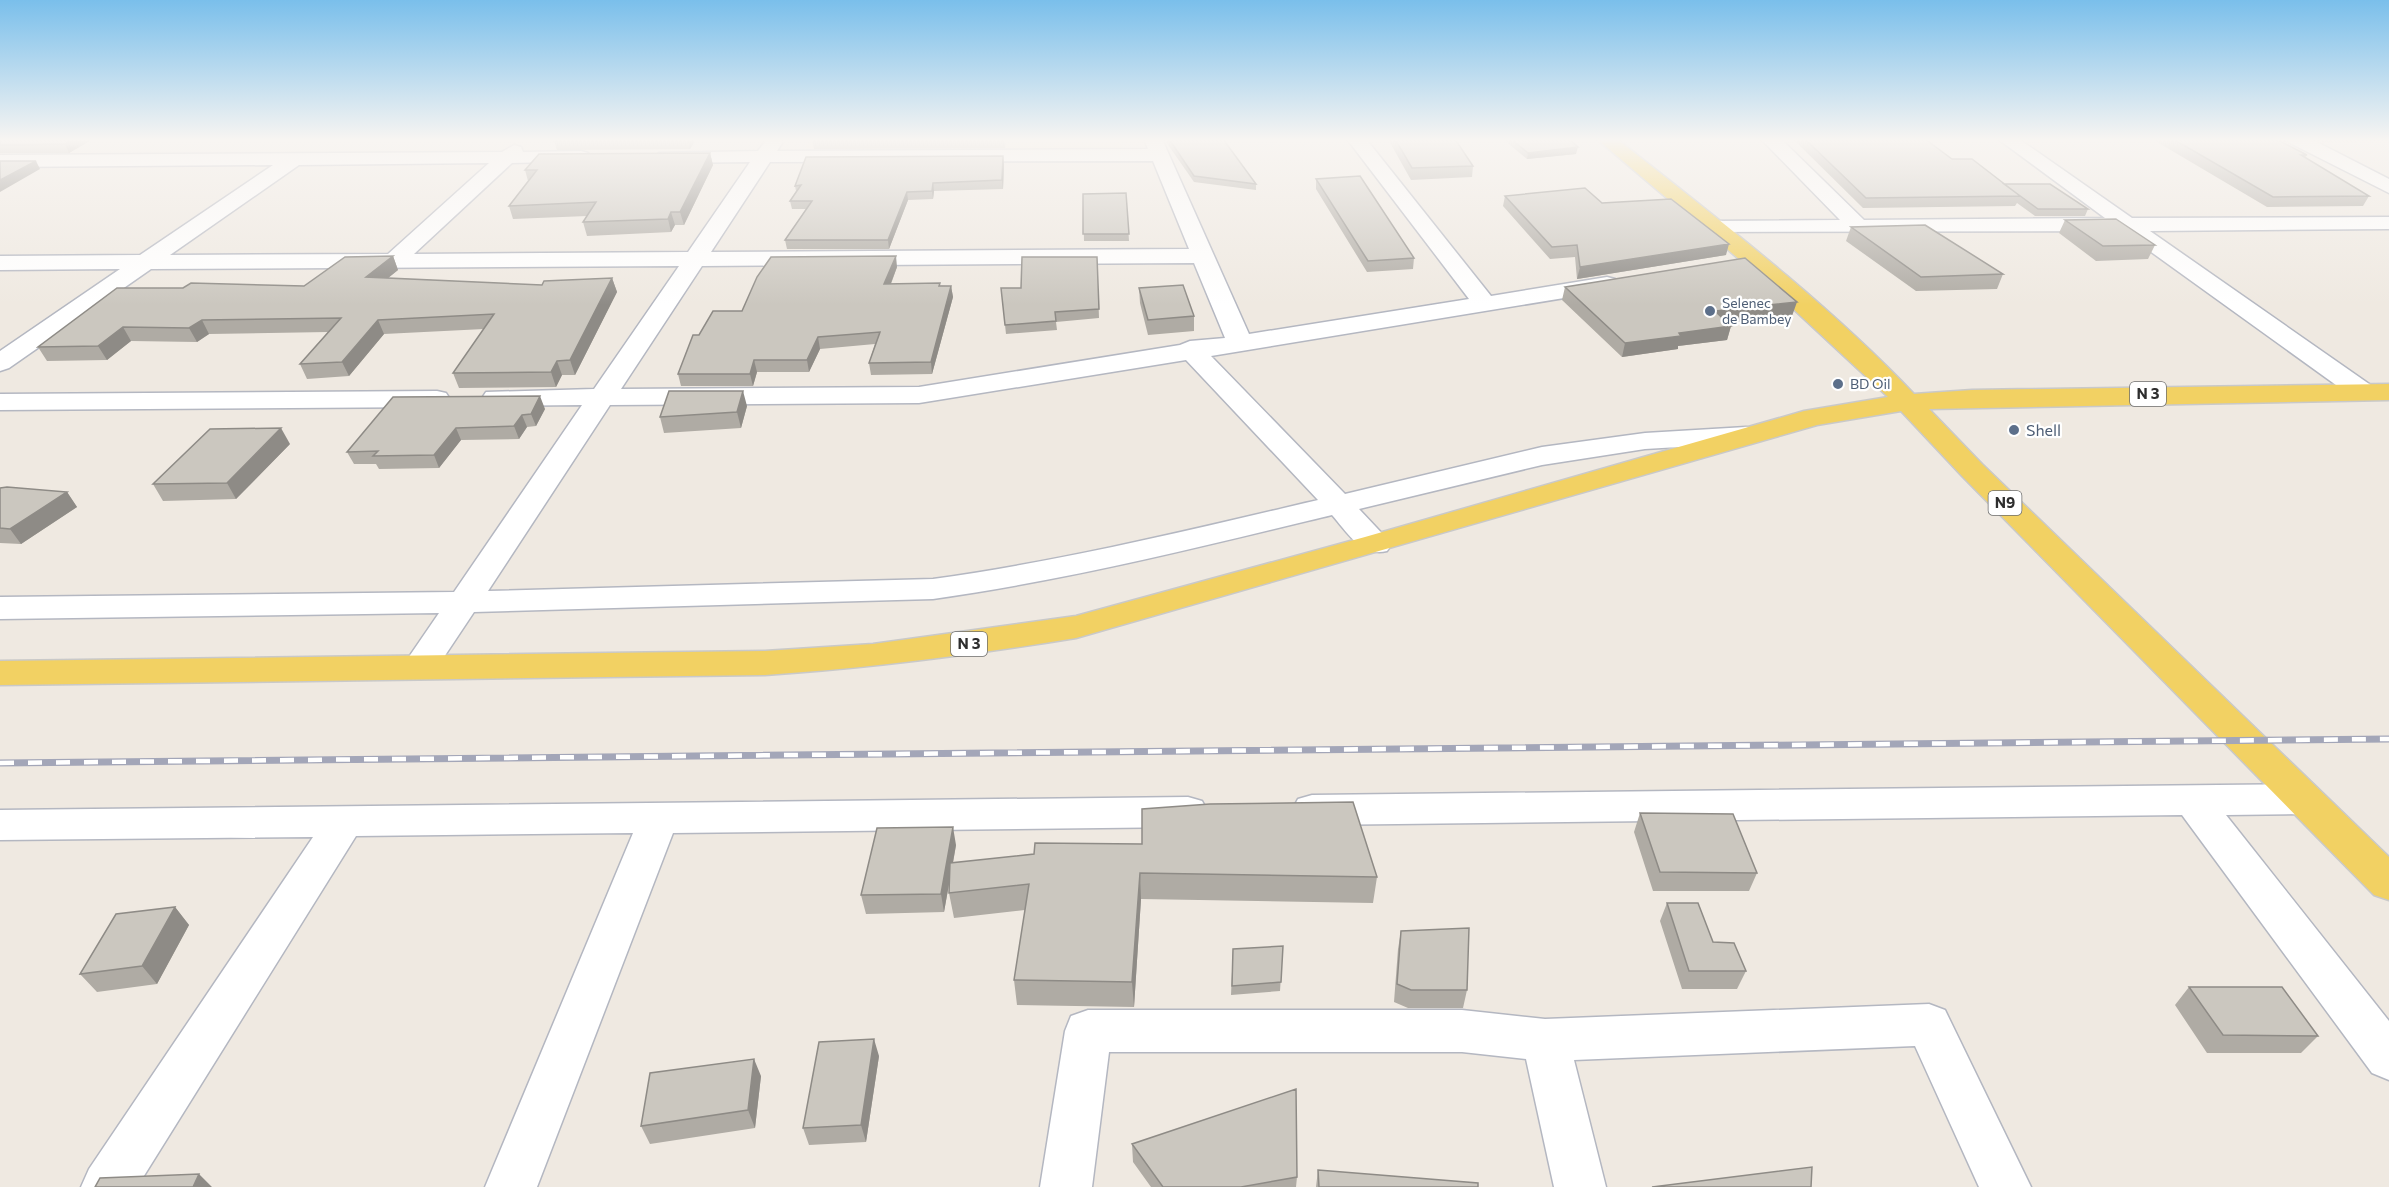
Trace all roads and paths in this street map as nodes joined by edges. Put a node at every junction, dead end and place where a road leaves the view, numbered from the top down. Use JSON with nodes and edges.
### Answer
{"nodes":[{"id":1,"x":242,"y":194,"type":"edge"},
{"id":2,"x":466,"y":194,"type":"edge"},
{"id":3,"x":739,"y":194,"type":"edge"},
{"id":4,"x":1176,"y":194,"type":"edge"},
{"id":5,"x":1399,"y":194,"type":"edge"},
{"id":6,"x":1673,"y":194,"type":"edge"},
{"id":7,"x":1826,"y":194,"type":"edge"},
{"id":8,"x":2085,"y":194,"type":"edge"},
{"id":9,"x":2389,"y":223,"type":"edge"},
{"id":10,"x":2127,"y":224,"type":"junction"},
{"id":11,"x":1858,"y":226,"type":"junction"},
{"id":12,"x":1712,"y":227,"type":"junction"},
{"id":13,"x":1203,"y":256,"type":"junction"},
{"id":14,"x":695,"y":259,"type":"junction"},
{"id":15,"x":1754,"y":260,"type":"junction"},
{"id":16,"x":393,"y":261,"type":"junction"},
{"id":17,"x":145,"y":262,"type":"junction"},
{"id":18,"x":0,"y":263,"type":"edge"},
{"id":19,"x":1719,"y":266,"type":"edge"},
{"id":20,"x":1625,"y":281,"type":"edge"},
{"id":21,"x":1484,"y":303,"type":"junction"},
{"id":22,"x":1239,"y":341,"type":"junction"},
{"id":23,"x":1190,"y":349,"type":"junction"},
{"id":24,"x":0,"y":363,"type":"edge"},
{"id":25,"x":2362,"y":392,"type":"junction"},
{"id":26,"x":2389,"y":392,"type":"edge"},
{"id":27,"x":602,"y":397,"type":"junction"},
{"id":28,"x":0,"y":402,"type":"edge"},
{"id":29,"x":1908,"y":402,"type":"junction"},
{"id":30,"x":1746,"y":435,"type":"junction"},
{"id":31,"x":1341,"y":504,"type":"junction"},
{"id":32,"x":1376,"y":544,"type":"junction"},
{"id":33,"x":464,"y":602,"type":"junction"},
{"id":34,"x":0,"y":608,"type":"edge"},
{"id":35,"x":420,"y":667,"type":"junction"},
{"id":36,"x":0,"y":673,"type":"edge"},
{"id":37,"x":2303,"y":799,"type":"junction"},
{"id":38,"x":2192,"y":800,"type":"junction"},
{"id":39,"x":1222,"y":811,"type":"edge"},
{"id":40,"x":1282,"y":811,"type":"edge"},
{"id":41,"x":658,"y":818,"type":"junction"},
{"id":42,"x":345,"y":821,"type":"junction"},
{"id":43,"x":0,"y":825,"type":"edge"},
{"id":44,"x":2389,"y":883,"type":"edge"},
{"id":45,"x":1545,"y":1040,"type":"junction"},
{"id":46,"x":2389,"y":1058,"type":"edge"},
{"id":47,"x":107,"y":1187,"type":"edge"},
{"id":48,"x":511,"y":1187,"type":"edge"},
{"id":49,"x":1066,"y":1187,"type":"edge"},
{"id":50,"x":1580,"y":1187,"type":"edge"},
{"id":51,"x":2005,"y":1187,"type":"edge"}],
"edges":[{"from":1,"to":17,"type":"street"},
{"from":2,"to":16,"type":"street"},
{"from":3,"to":14,"type":"street"},
{"from":4,"to":13,"type":"street"},
{"from":5,"to":21,"type":"street"},
{"from":6,"to":12,"type":"main road","number":"N9"},
{"from":7,"to":11,"type":"street"},
{"from":8,"to":10,"type":"street"},
{"from":9,"to":10,"type":"street"},
{"from":10,"to":11,"type":"street"},
{"from":10,"to":25,"type":"street"},
{"from":11,"to":12,"type":"street"},
{"from":12,"to":15,"type":"main road","number":"N9"},
{"from":13,"to":14,"type":"street"},
{"from":13,"to":22,"type":"street"},
{"from":14,"to":16,"type":"street"},
{"from":14,"to":27,"type":"street"},
{"from":15,"to":19,"type":"street"},
{"from":15,"to":29,"type":"main road","number":"N9"},
{"from":16,"to":17,"type":"street"},
{"from":17,"to":18,"type":"street"},
{"from":17,"to":24,"type":"street"},
{"from":20,"to":21,"type":"street"},
{"from":21,"to":22,"type":"street"},
{"from":22,"to":23,"type":"street"},
{"from":23,"to":27,"type":"street"},
{"from":23,"to":31,"type":"street"},
{"from":25,"to":26,"type":"main road","number":"N 3"},
{"from":25,"to":29,"type":"main road","number":"N 3"},
{"from":27,"to":28,"type":"street"},
{"from":27,"to":33,"type":"street"},
{"from":29,"to":30,"type":"main road","number":"N 3"},
{"from":29,"to":37,"type":"main road","number":"N9"},
{"from":30,"to":31,"type":"street"},
{"from":30,"to":32,"type":"main road","number":"N 3"},
{"from":31,"to":32,"type":"street"},
{"from":31,"to":33,"type":"street"},
{"from":32,"to":35,"type":"main road","number":"N 3"},
{"from":33,"to":34,"type":"street"},
{"from":33,"to":35,"type":"street"},
{"from":35,"to":36,"type":"main road","number":"N 3"},
{"from":37,"to":38,"type":"street"},
{"from":37,"to":44,"type":"main road","number":"N9"},
{"from":38,"to":40,"type":"street"},
{"from":38,"to":46,"type":"street"},
{"from":39,"to":41,"type":"street"},
{"from":41,"to":42,"type":"street"},
{"from":41,"to":48,"type":"street"},
{"from":42,"to":43,"type":"street"},
{"from":42,"to":47,"type":"street"},
{"from":45,"to":49,"type":"street"},
{"from":45,"to":50,"type":"street"},
{"from":45,"to":51,"type":"street"}]}
